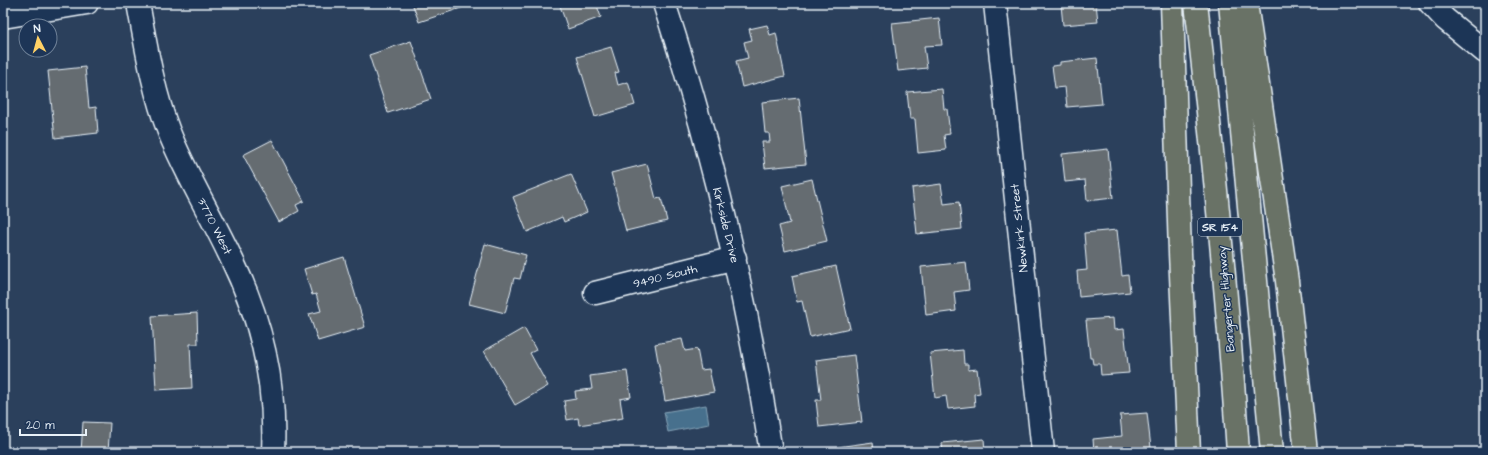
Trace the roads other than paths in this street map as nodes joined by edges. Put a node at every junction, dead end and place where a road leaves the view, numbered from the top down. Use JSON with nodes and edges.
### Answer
{"nodes":[{"id":1,"x":87,"y":3,"type":"edge"},
{"id":2,"x":138,"y":3,"type":"edge"},
{"id":3,"x":664,"y":3,"type":"edge"},
{"id":4,"x":995,"y":3,"type":"edge"},
{"id":5,"x":1172,"y":3,"type":"edge"},
{"id":6,"x":1196,"y":3,"type":"edge"},
{"id":7,"x":1230,"y":3,"type":"edge"},
{"id":8,"x":1246,"y":3,"type":"edge"},
{"id":9,"x":1430,"y":3,"type":"edge"},
{"id":10,"x":3,"y":17,"type":"edge"},
{"id":11,"x":1485,"y":52,"type":"edge"},
{"id":12,"x":735,"y":258,"type":"junction"},
{"id":13,"x":596,"y":294,"type":"dead end"},
{"id":14,"x":273,"y":452,"type":"edge"},
{"id":15,"x":770,"y":452,"type":"edge"},
{"id":16,"x":1043,"y":452,"type":"edge"},
{"id":17,"x":1189,"y":452,"type":"edge"},
{"id":18,"x":1238,"y":452,"type":"edge"},
{"id":19,"x":1272,"y":452,"type":"edge"},
{"id":20,"x":1306,"y":452,"type":"edge"}],
"edges":[{"from":1,"to":10,"type":"street"},
{"from":2,"to":14,"type":"street","name":"3770 West"},
{"from":3,"to":12,"type":"street","name":"Kirkside Drive"},
{"from":4,"to":16,"type":"street","name":"Newkirk Street"},
{"from":5,"to":17,"type":"highway"},
{"from":6,"to":18,"type":"highway","name":"Bangerter Highway","number":"SR 154"},
{"from":7,"to":19,"type":"highway","number":"SR 154"},
{"from":8,"to":20,"type":"highway"},
{"from":9,"to":11,"type":"street"},
{"from":12,"to":13,"type":"street","name":"9490 South"},
{"from":12,"to":15,"type":"street","name":"Kirkside Drive"}]}
